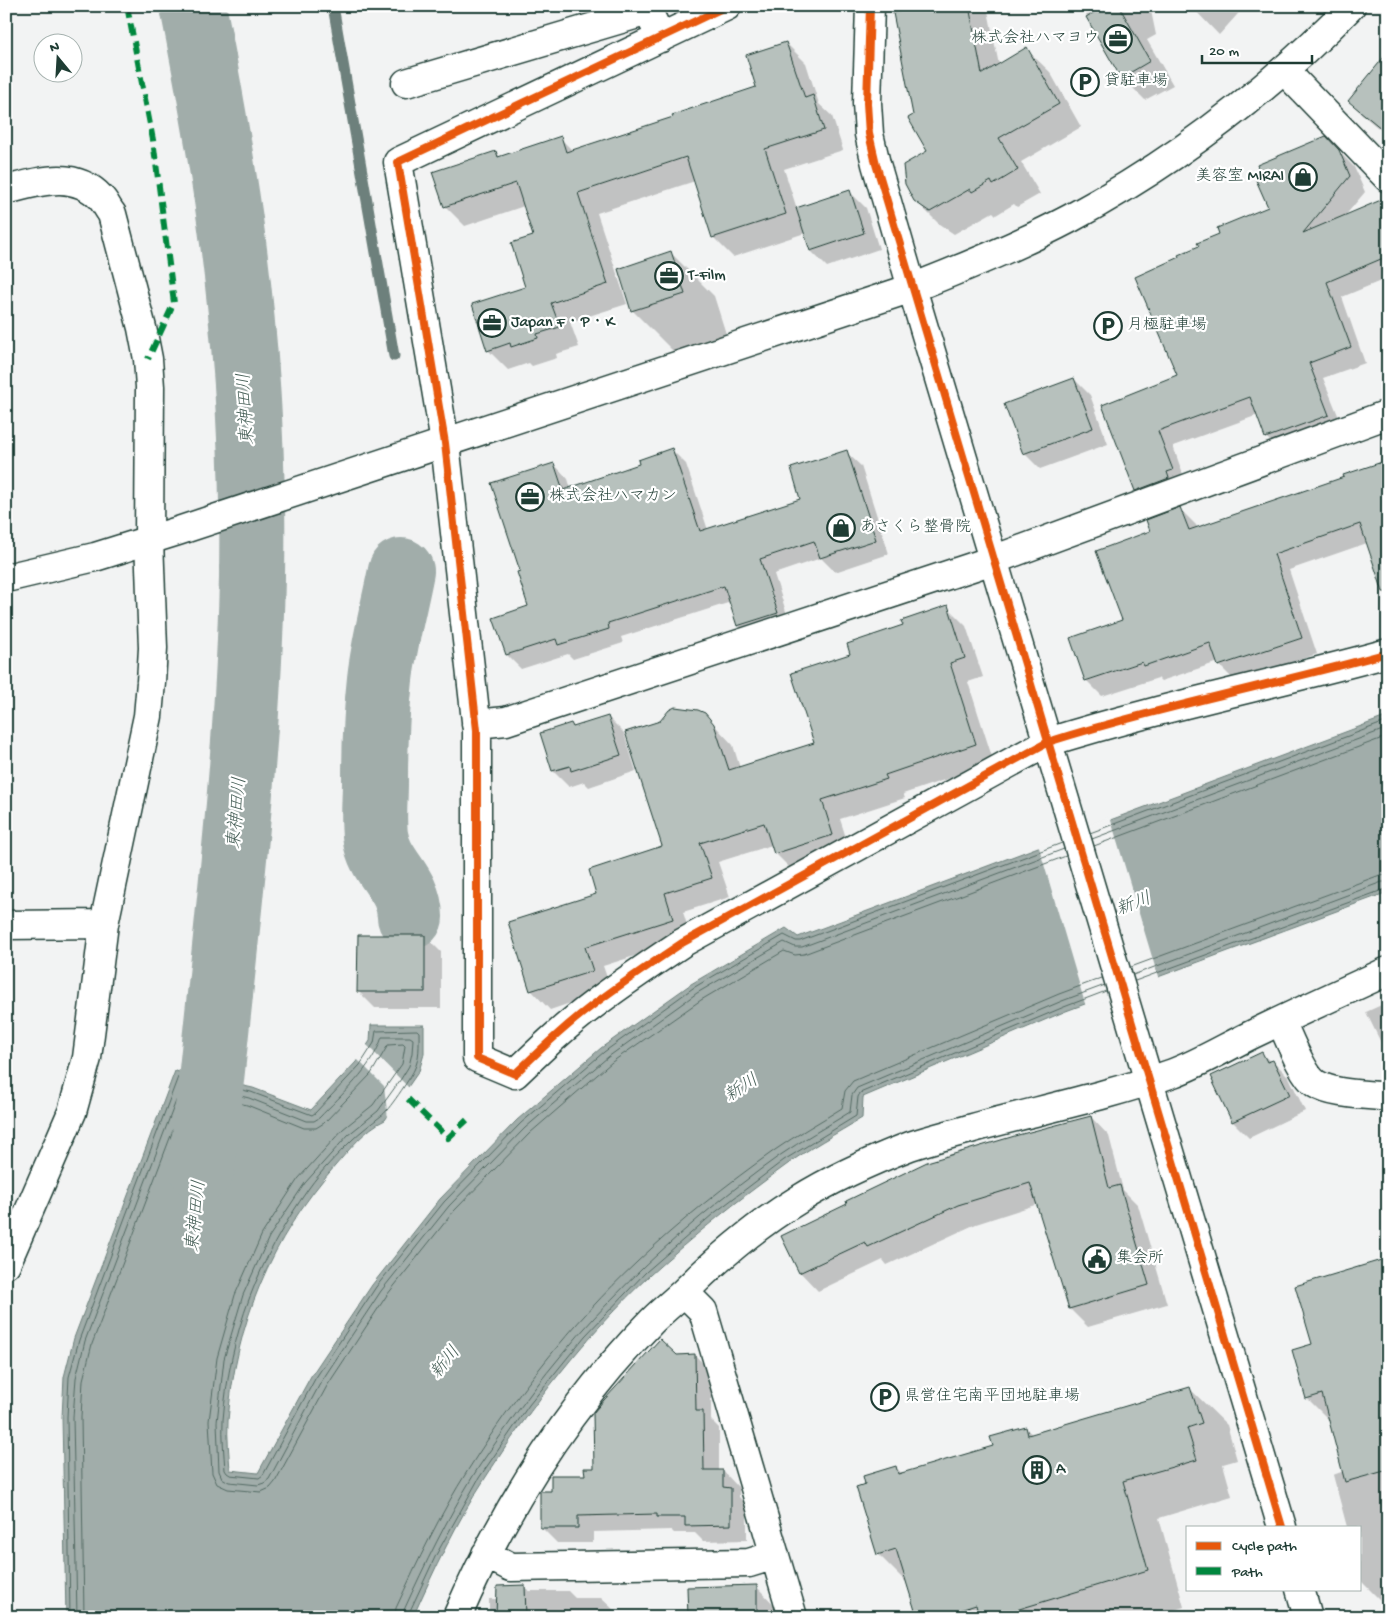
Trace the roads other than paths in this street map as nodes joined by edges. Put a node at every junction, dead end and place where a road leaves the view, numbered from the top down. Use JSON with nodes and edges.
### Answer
{"nodes":[{"id":1,"x":727,"y":6,"type":"edge"},
{"id":2,"x":870,"y":6,"type":"edge"},
{"id":3,"x":1351,"y":6,"type":"edge"},
{"id":4,"x":661,"y":38,"type":"junction"},
{"id":5,"x":1284,"y":70,"type":"junction"},
{"id":6,"x":406,"y":83,"type":"dead end"},
{"id":7,"x":1388,"y":178,"type":"edge"},
{"id":8,"x":6,"y":190,"type":"edge"},
{"id":9,"x":912,"y":288,"type":"junction"},
{"id":10,"x":1388,"y":414,"type":"edge"},
{"id":11,"x":445,"y":443,"type":"junction"},
{"id":12,"x":149,"y":540,"type":"junction"},
{"id":13,"x":993,"y":560,"type":"junction"},
{"id":14,"x":6,"y":578,"type":"edge"},
{"id":15,"x":1388,"y":653,"type":"edge"},
{"id":16,"x":476,"y":724,"type":"junction"},
{"id":17,"x":1048,"y":742,"type":"junction"},
{"id":18,"x":104,"y":924,"type":"junction"},
{"id":19,"x":6,"y":925,"type":"edge"},
{"id":20,"x":1388,"y":971,"type":"edge"},
{"id":21,"x":1281,"y":1021,"type":"junction"},
{"id":22,"x":1148,"y":1080,"type":"junction"},
{"id":23,"x":1388,"y":1097,"type":"edge"},
{"id":24,"x":6,"y":1264,"type":"edge"},
{"id":25,"x":684,"y":1292,"type":"junction"},
{"id":26,"x":1282,"y":1526,"type":"edge"},
{"id":27,"x":486,"y":1554,"type":"junction"},
{"id":28,"x":775,"y":1555,"type":"junction"},
{"id":29,"x":1300,"y":1590,"type":"edge"},
{"id":30,"x":457,"y":1617,"type":"edge"},
{"id":31,"x":794,"y":1617,"type":"edge"},
{"id":32,"x":1308,"y":1617,"type":"edge"}],
"edges":[{"from":1,"to":4,"type":"street"},
{"from":2,"to":9,"type":"street"},
{"from":3,"to":5,"type":"street"},
{"from":4,"to":6,"type":"street"},
{"from":4,"to":11,"type":"street"},
{"from":5,"to":7,"type":"street"},
{"from":5,"to":9,"type":"street"},
{"from":8,"to":12,"type":"street"},
{"from":9,"to":11,"type":"street"},
{"from":9,"to":13,"type":"street"},
{"from":10,"to":13,"type":"street"},
{"from":11,"to":12,"type":"street"},
{"from":11,"to":16,"type":"street"},
{"from":12,"to":14,"type":"street"},
{"from":12,"to":18,"type":"street"},
{"from":13,"to":16,"type":"street"},
{"from":13,"to":17,"type":"street"},
{"from":15,"to":17,"type":"street"},
{"from":16,"to":17,"type":"street"},
{"from":17,"to":22,"type":"street"},
{"from":18,"to":19,"type":"street"},
{"from":18,"to":24,"type":"street"},
{"from":20,"to":21,"type":"street"},
{"from":21,"to":22,"type":"street"},
{"from":21,"to":23,"type":"street"},
{"from":22,"to":25,"type":"street"},
{"from":22,"to":26,"type":"street"},
{"from":25,"to":27,"type":"street"},
{"from":25,"to":28,"type":"street"},
{"from":27,"to":28,"type":"street"},
{"from":27,"to":30,"type":"street"},
{"from":28,"to":31,"type":"street"},
{"from":29,"to":32,"type":"street"}]}
